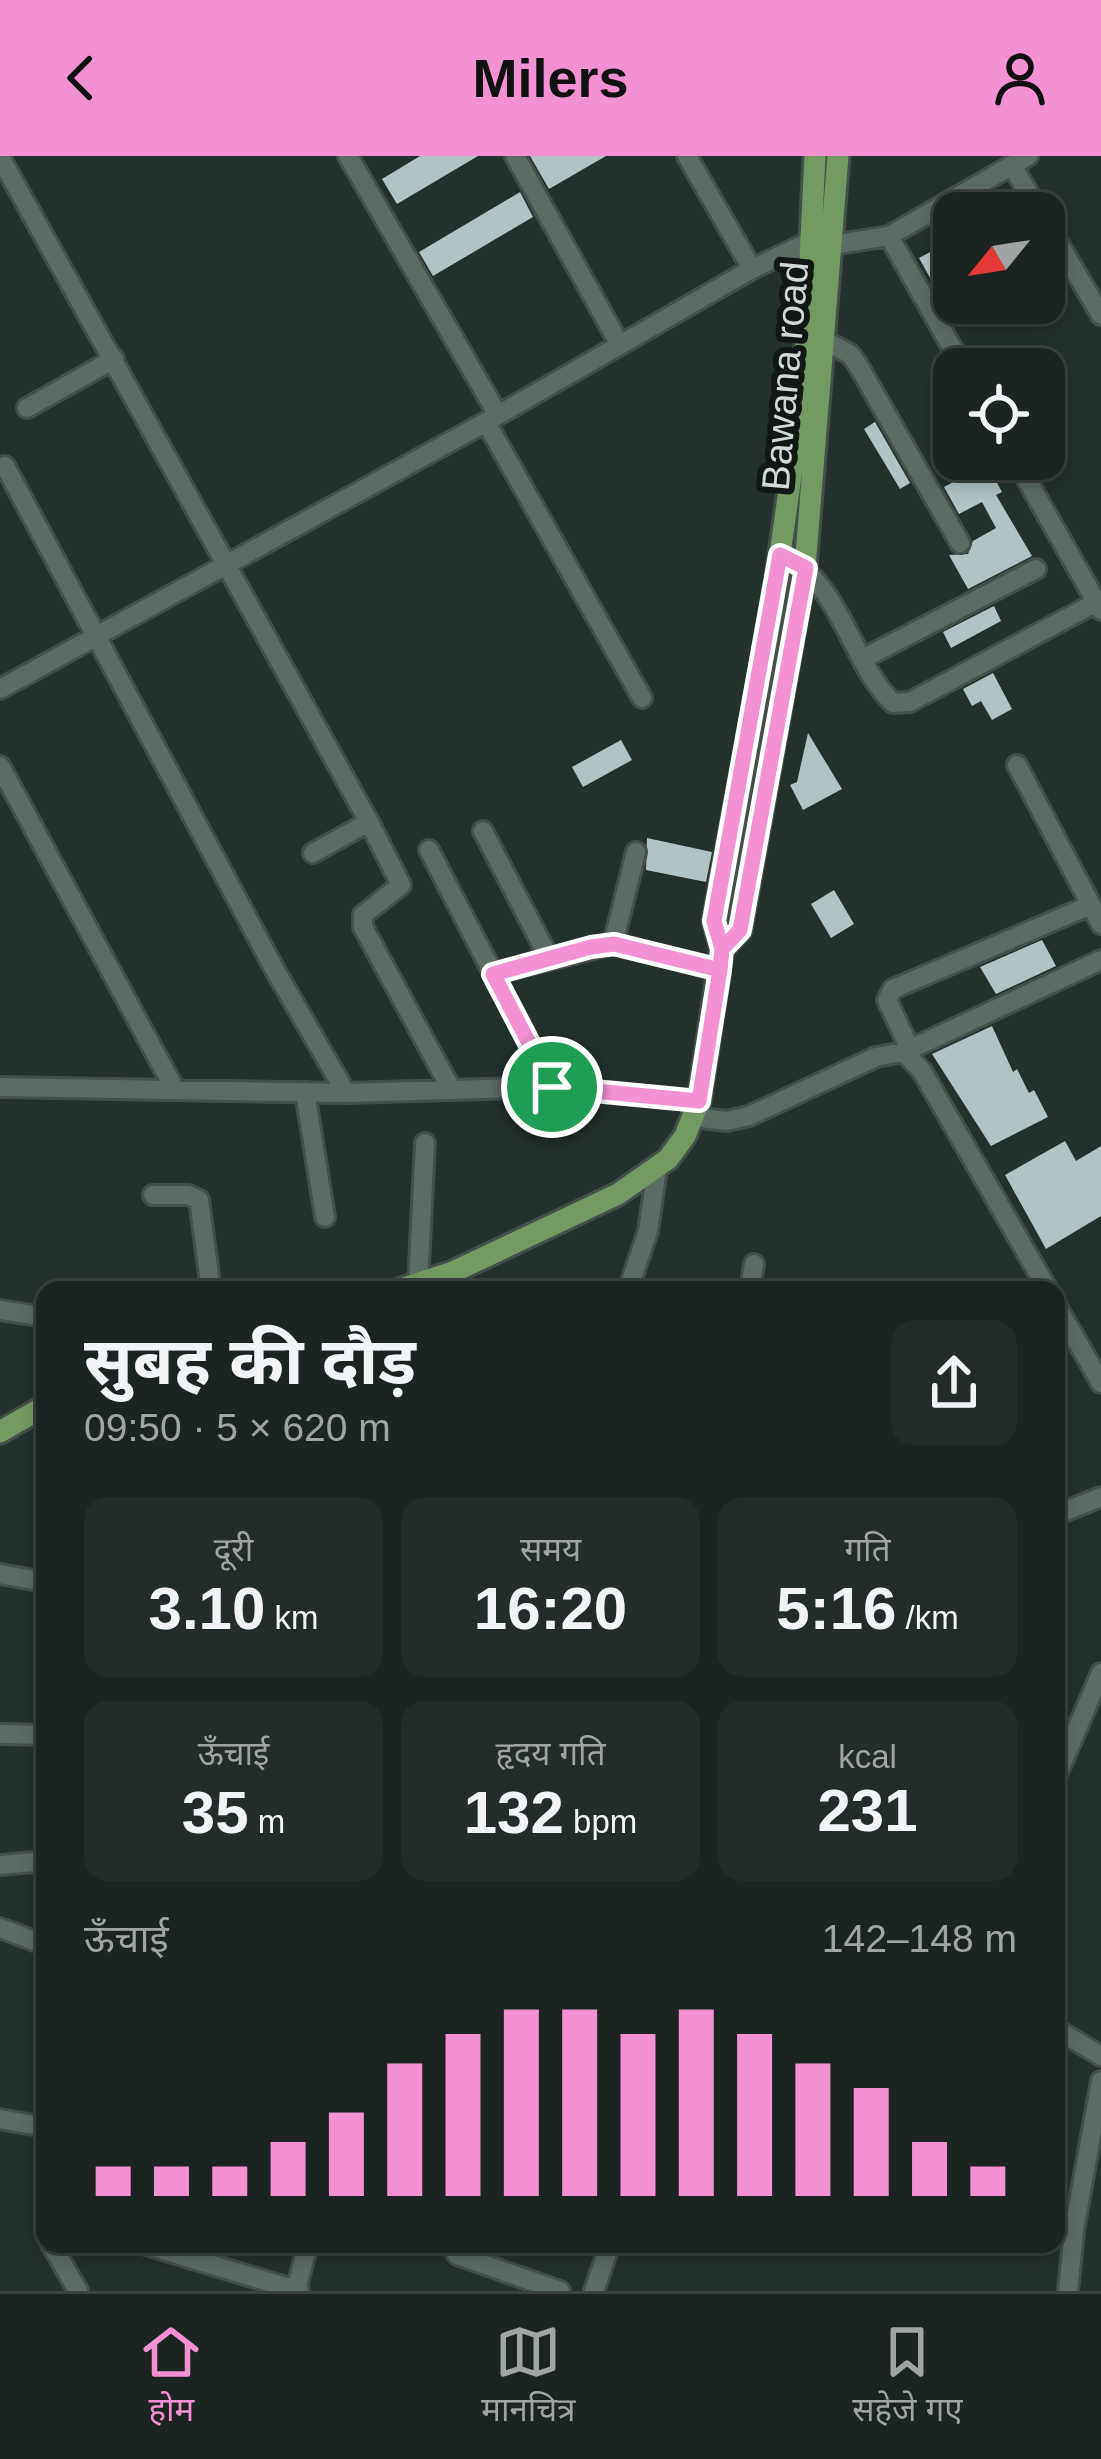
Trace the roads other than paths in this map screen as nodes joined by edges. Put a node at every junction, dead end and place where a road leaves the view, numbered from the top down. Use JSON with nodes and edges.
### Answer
{"nodes":[{"id":1,"x":348,"y":156,"type":"edge"},
{"id":2,"x":515,"y":156,"type":"edge"},
{"id":3,"x":687,"y":156,"type":"edge"},
{"id":4,"x":815,"y":156,"type":"edge"},
{"id":5,"x":838,"y":156,"type":"edge"},
{"id":6,"x":0,"y":157,"type":"edge"},
{"id":7,"x":1020,"y":161,"type":"edge"},
{"id":8,"x":1032,"y":192,"type":"edge"},
{"id":9,"x":889,"y":236,"type":"junction"},
{"id":10,"x":821,"y":244,"type":"junction"},
{"id":11,"x":1065,"y":255,"type":"edge"},
{"id":12,"x":752,"y":269,"type":"junction"},
{"id":13,"x":1101,"y":315,"type":"edge"},
{"id":14,"x":825,"y":341,"type":"junction"},
{"id":15,"x":620,"y":345,"type":"junction"},
{"id":16,"x":952,"y":348,"type":"edge"},
{"id":17,"x":114,"y":359,"type":"junction"},
{"id":18,"x":27,"y":408,"type":"dead end"},
{"id":19,"x":492,"y":419,"type":"junction"},
{"id":20,"x":5,"y":466,"type":"dead end"},
{"id":21,"x":1028,"y":480,"type":"edge"},
{"id":22,"x":960,"y":543,"type":"dead end"},
{"id":23,"x":780,"y":555,"type":"junction"},
{"id":24,"x":229,"y":565,"type":"junction"},
{"id":25,"x":806,"y":568,"type":"junction"},
{"id":26,"x":1036,"y":569,"type":"dead end"},
{"id":27,"x":1099,"y":606,"type":"edge"},
{"id":28,"x":96,"y":638,"type":"junction"},
{"id":29,"x":864,"y":658,"type":"junction"},
{"id":30,"x":0,"y":689,"type":"edge"},
{"id":31,"x":641,"y":698,"type":"dead end"},
{"id":32,"x":755,"y":702,"type":"junction"},
{"id":33,"x":780,"y":709,"type":"junction"},
{"id":34,"x":1017,"y":765,"type":"dead end"},
{"id":35,"x":0,"y":766,"type":"edge"},
{"id":36,"x":369,"y":822,"type":"junction"},
{"id":37,"x":483,"y":831,"type":"dead end"},
{"id":38,"x":429,"y":850,"type":"dead end"},
{"id":39,"x":636,"y":852,"type":"dead end"},
{"id":40,"x":314,"y":854,"type":"dead end"},
{"id":41,"x":1090,"y":905,"type":"junction"},
{"id":42,"x":1101,"y":924,"type":"edge"},
{"id":43,"x":614,"y":944,"type":"junction"},
{"id":44,"x":549,"y":958,"type":"junction"},
{"id":45,"x":721,"y":960,"type":"junction"},
{"id":46,"x":1101,"y":960,"type":"edge"},
{"id":47,"x":493,"y":974,"type":"junction"},
{"id":48,"x":907,"y":1050,"type":"junction"},
{"id":49,"x":1,"y":1086,"type":"edge"},
{"id":50,"x":552,"y":1087,"type":"junction"},
{"id":51,"x":174,"y":1088,"type":"junction"},
{"id":52,"x":450,"y":1088,"type":"junction"},
{"id":53,"x":305,"y":1092,"type":"junction"},
{"id":54,"x":346,"y":1093,"type":"junction"},
{"id":55,"x":696,"y":1109,"type":"junction"},
{"id":56,"x":425,"y":1143,"type":"dead end"},
{"id":57,"x":657,"y":1169,"type":"junction"},
{"id":58,"x":153,"y":1196,"type":"dead end"},
{"id":59,"x":325,"y":1217,"type":"dead end"},
{"id":60,"x":754,"y":1264,"type":"dead end"},
{"id":61,"x":210,"y":1281,"type":"edge"},
{"id":62,"x":409,"y":1281,"type":"edge"},
{"id":63,"x":454,"y":1281,"type":"edge"},
{"id":64,"x":631,"y":1281,"type":"edge"},
{"id":65,"x":751,"y":1281,"type":"edge"},
{"id":66,"x":1043,"y":1281,"type":"edge"},
{"id":67,"x":0,"y":1310,"type":"edge"},
{"id":68,"x":36,"y":1316,"type":"edge"},
{"id":69,"x":1065,"y":1320,"type":"edge"},
{"id":70,"x":1101,"y":1383,"type":"edge"},
{"id":71,"x":36,"y":1411,"type":"edge"},
{"id":72,"x":0,"y":1432,"type":"edge"},
{"id":73,"x":1101,"y":1497,"type":"edge"},
{"id":74,"x":1065,"y":1511,"type":"edge"},
{"id":75,"x":0,"y":1574,"type":"edge"},
{"id":76,"x":36,"y":1580,"type":"edge"},
{"id":77,"x":1101,"y":1673,"type":"edge"},
{"id":78,"x":0,"y":1734,"type":"edge"},
{"id":79,"x":36,"y":1735,"type":"edge"},
{"id":80,"x":1065,"y":1757,"type":"edge"},
{"id":81,"x":36,"y":1862,"type":"edge"},
{"id":82,"x":0,"y":1865,"type":"edge"},
{"id":83,"x":0,"y":1928,"type":"edge"},
{"id":84,"x":36,"y":1942,"type":"edge"},
{"id":85,"x":1065,"y":2034,"type":"edge"},
{"id":86,"x":1101,"y":2056,"type":"edge"},
{"id":87,"x":1101,"y":2081,"type":"edge"},
{"id":88,"x":0,"y":2119,"type":"edge"},
{"id":89,"x":36,"y":2125,"type":"edge"},
{"id":90,"x":56,"y":2253,"type":"edge"},
{"id":91,"x":173,"y":2253,"type":"edge"},
{"id":92,"x":306,"y":2253,"type":"edge"},
{"id":93,"x":607,"y":2253,"type":"edge"},
{"id":94,"x":457,"y":2255,"type":"dead end"},
{"id":95,"x":297,"y":2290,"type":"edge"},
{"id":96,"x":78,"y":2291,"type":"edge"},
{"id":97,"x":560,"y":2291,"type":"edge"},
{"id":98,"x":594,"y":2291,"type":"edge"},
{"id":99,"x":1068,"y":2291,"type":"edge"}],
"edges":[{"from":1,"to":19,"type":"street"},
{"from":2,"to":15,"type":"street"},
{"from":3,"to":12,"type":"street"},
{"from":4,"to":10,"type":"main road","name":"Bawana road"},
{"from":5,"to":10,"type":"main road","name":"Bawana road"},
{"from":6,"to":17,"type":"street"},
{"from":7,"to":8,"type":"street"},
{"from":7,"to":9,"type":"street"},
{"from":9,"to":10,"type":"street"},
{"from":9,"to":16,"type":"street"},
{"from":10,"to":12,"type":"street"},
{"from":10,"to":14,"type":"main road","name":"Bawana road"},
{"from":10,"to":23,"type":"main road","name":"Bawana road"},
{"from":11,"to":13,"type":"street"},
{"from":12,"to":15,"type":"street"},
{"from":14,"to":22,"type":"street"},
{"from":14,"to":25,"type":"main road","name":"Bawana road"},
{"from":15,"to":19,"type":"street"},
{"from":17,"to":18,"type":"street"},
{"from":17,"to":24,"type":"street"},
{"from":19,"to":24,"type":"street"},
{"from":19,"to":31,"type":"street"},
{"from":20,"to":28,"type":"street"},
{"from":21,"to":27,"type":"street"},
{"from":23,"to":25,"type":"street"},
{"from":23,"to":32,"type":"main road","name":"Bawana road"},
{"from":24,"to":28,"type":"street"},
{"from":24,"to":36,"type":"street"},
{"from":25,"to":29,"type":"street"},
{"from":25,"to":33,"type":"main road","name":"Bawana road"},
{"from":26,"to":29,"type":"street"},
{"from":27,"to":29,"type":"street"},
{"from":28,"to":30,"type":"street"},
{"from":28,"to":54,"type":"street"},
{"from":32,"to":33,"type":"main road"},
{"from":32,"to":45,"type":"main road","name":"Bawana road"},
{"from":33,"to":45,"type":"main road","name":"Bawana road"},
{"from":34,"to":41,"type":"street"},
{"from":35,"to":51,"type":"street"},
{"from":36,"to":40,"type":"street"},
{"from":36,"to":52,"type":"street"},
{"from":37,"to":44,"type":"street"},
{"from":38,"to":47,"type":"street"},
{"from":39,"to":43,"type":"street"},
{"from":41,"to":42,"type":"street"},
{"from":41,"to":48,"type":"street"},
{"from":43,"to":44,"type":"street"},
{"from":43,"to":45,"type":"street"},
{"from":44,"to":47,"type":"street"},
{"from":45,"to":55,"type":"main road","name":"Bawana road"},
{"from":46,"to":48,"type":"street"},
{"from":47,"to":50,"type":"street"},
{"from":48,"to":55,"type":"street"},
{"from":48,"to":66,"type":"street"},
{"from":49,"to":51,"type":"street"},
{"from":50,"to":52,"type":"street"},
{"from":50,"to":55,"type":"street"},
{"from":51,"to":53,"type":"street"},
{"from":52,"to":54,"type":"street"},
{"from":53,"to":54,"type":"street"},
{"from":53,"to":59,"type":"street"},
{"from":55,"to":57,"type":"main road","name":"Bawana road"},
{"from":56,"to":62,"type":"street"},
{"from":57,"to":63,"type":"main road","name":"Bawana road"},
{"from":57,"to":64,"type":"street"},
{"from":58,"to":61,"type":"street"},
{"from":60,"to":65,"type":"street"},
{"from":67,"to":68,"type":"street"},
{"from":69,"to":70,"type":"street"},
{"from":71,"to":72,"type":"main road"},
{"from":73,"to":74,"type":"street"},
{"from":75,"to":76,"type":"street"},
{"from":77,"to":80,"type":"street"},
{"from":78,"to":79,"type":"street"},
{"from":81,"to":82,"type":"street"},
{"from":83,"to":84,"type":"street"},
{"from":85,"to":86,"type":"street"},
{"from":87,"to":99,"type":"street"},
{"from":88,"to":89,"type":"street"},
{"from":90,"to":96,"type":"street"},
{"from":91,"to":95,"type":"street"},
{"from":92,"to":95,"type":"street"},
{"from":93,"to":98,"type":"street"},
{"from":94,"to":97,"type":"street"}]}
